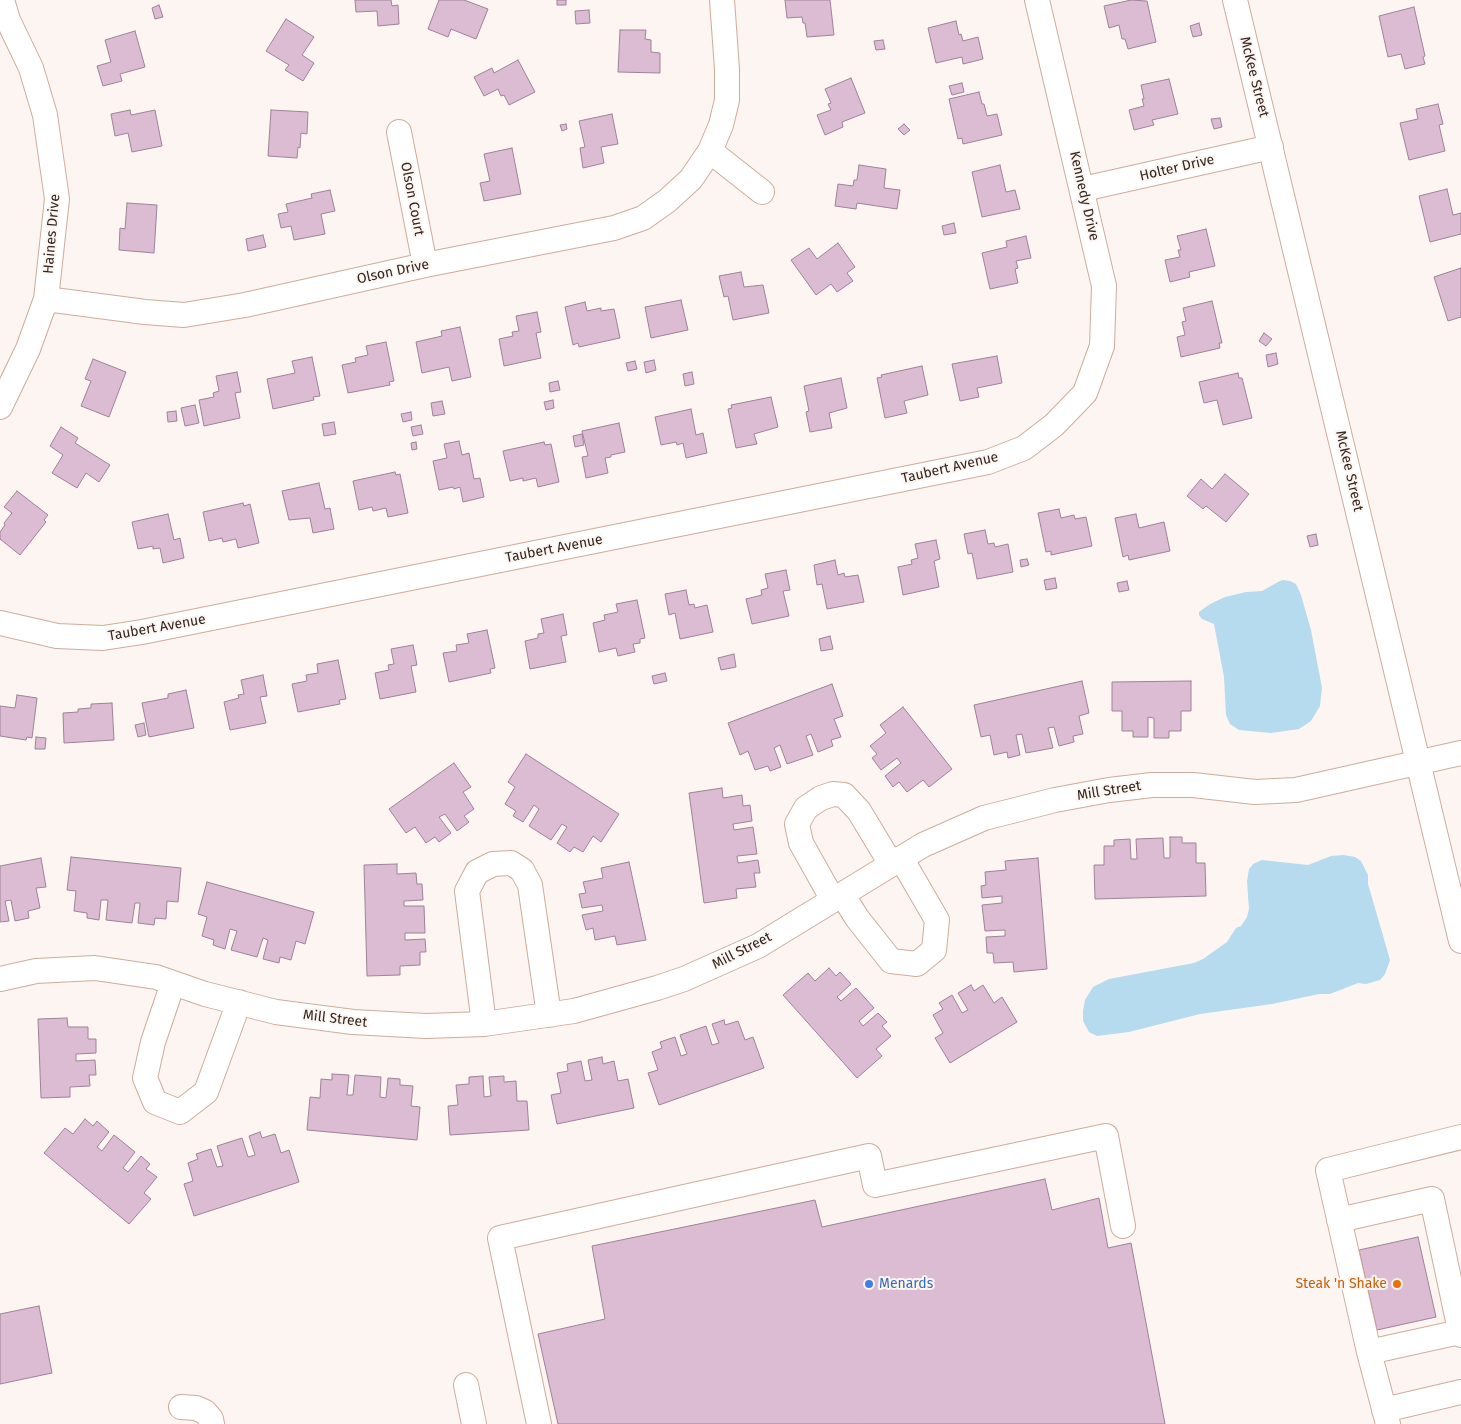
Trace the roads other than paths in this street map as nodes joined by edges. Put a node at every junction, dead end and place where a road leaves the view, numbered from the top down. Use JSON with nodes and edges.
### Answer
{"nodes":[{"id":1,"x":2,"y":0,"type":"edge"},
{"id":2,"x":722,"y":0,"type":"edge"},
{"id":3,"x":1037,"y":0,"type":"edge"},
{"id":4,"x":1235,"y":0,"type":"edge"},
{"id":5,"x":400,"y":132,"type":"dead end"},
{"id":6,"x":1271,"y":147,"type":"junction"},
{"id":7,"x":710,"y":151,"type":"junction"},
{"id":8,"x":1083,"y":189,"type":"junction"},
{"id":9,"x":762,"y":192,"type":"dead end"},
{"id":10,"x":425,"y":265,"type":"junction"},
{"id":11,"x":46,"y":299,"type":"junction"},
{"id":12,"x":1085,"y":392,"type":"joint"},
{"id":13,"x":0,"y":407,"type":"edge"},
{"id":14,"x":0,"y":623,"type":"edge"},
{"id":15,"x":1461,"y":753,"type":"edge"},
{"id":16,"x":1418,"y":763,"type":"junction"},
{"id":17,"x":896,"y":861,"type":"junction"},
{"id":18,"x":838,"y":897,"type":"junction"},
{"id":19,"x":1461,"y":941,"type":"edge"},
{"id":20,"x":0,"y":979,"type":"edge"},
{"id":21,"x":173,"y":983,"type":"junction"},
{"id":22,"x":239,"y":1002,"type":"junction"},
{"id":23,"x":549,"y":1015,"type":"junction"},
{"id":24,"x":484,"y":1024,"type":"junction"},
{"id":25,"x":1461,"y":1137,"type":"edge"},
{"id":26,"x":1339,"y":1220,"type":"junction"},
{"id":27,"x":1123,"y":1226,"type":"dead end"},
{"id":28,"x":1461,"y":1334,"type":"edge"},
{"id":29,"x":1369,"y":1352,"type":"junction"},
{"id":30,"x":466,"y":1385,"type":"dead end"},
{"id":31,"x":1461,"y":1392,"type":"edge"},
{"id":32,"x":182,"y":1407,"type":"dead end"},
{"id":33,"x":1386,"y":1417,"type":"edge"},
{"id":34,"x":212,"y":1424,"type":"edge"},
{"id":35,"x":474,"y":1424,"type":"edge"},
{"id":36,"x":539,"y":1424,"type":"edge"}],
"edges":[{"from":1,"to":11,"type":"street","name":"Haines Drive"},
{"from":2,"to":7,"type":"street","name":"Olson Drive"},
{"from":3,"to":8,"type":"street","name":"Kennedy Drive"},
{"from":4,"to":6,"type":"street","name":"McKee Street"},
{"from":5,"to":10,"type":"street","name":"Olson Court"},
{"from":6,"to":8,"type":"street","name":"Holter Drive"},
{"from":6,"to":16,"type":"street","name":"McKee Street"},
{"from":7,"to":9,"type":"street"},
{"from":7,"to":10,"type":"street","name":"Olson Drive"},
{"from":8,"to":12,"type":"street","name":"Kennedy Drive"},
{"from":10,"to":11,"type":"street","name":"Olson Drive"},
{"from":11,"to":13,"type":"street","name":"Haines Drive"},
{"from":12,"to":14,"type":"street","name":"Taubert Avenue"},
{"from":15,"to":16,"type":"street","name":"Mill Street"},
{"from":16,"to":17,"type":"street","name":"Mill Street"},
{"from":16,"to":19,"type":"street","name":"McKee Street"},
{"from":17,"to":18,"type":"street","name":"Mill Street"},
{"from":17,"to":18,"type":"street"},
{"from":17,"to":18,"type":"street"},
{"from":18,"to":23,"type":"street","name":"Mill Street"},
{"from":20,"to":21,"type":"street","name":"Mill Street"},
{"from":21,"to":22,"type":"street","name":"Mill Street"},
{"from":21,"to":22,"type":"street"},
{"from":22,"to":24,"type":"street","name":"Mill Street"},
{"from":23,"to":24,"type":"street","name":"Mill Street"},
{"from":23,"to":24,"type":"street"},
{"from":25,"to":26,"type":"street"},
{"from":26,"to":28,"type":"street"},
{"from":26,"to":29,"type":"street"},
{"from":27,"to":36,"type":"street"},
{"from":28,"to":29,"type":"street"},
{"from":29,"to":33,"type":"street"},
{"from":30,"to":35,"type":"street"},
{"from":31,"to":33,"type":"street"},
{"from":32,"to":34,"type":"street"}]}
